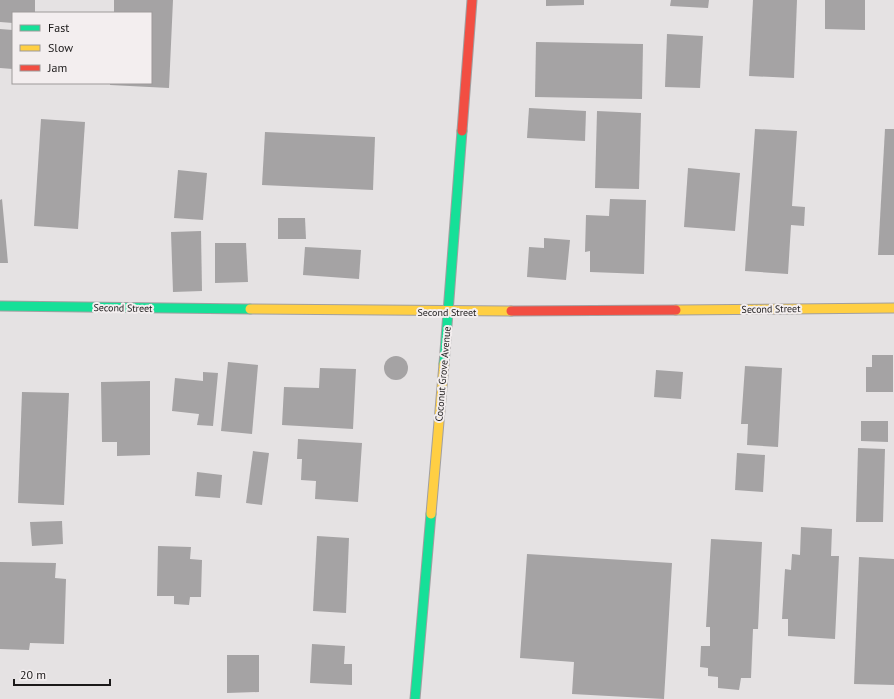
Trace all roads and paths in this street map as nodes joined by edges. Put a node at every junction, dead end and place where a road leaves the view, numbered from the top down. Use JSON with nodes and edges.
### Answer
{"nodes":[{"id":1,"x":472,"y":0,"type":"edge"},
{"id":2,"x":0,"y":306,"type":"edge"},
{"id":3,"x":894,"y":308,"type":"edge"},
{"id":4,"x":448,"y":312,"type":"junction"},
{"id":5,"x":415,"y":699,"type":"edge"}],
"edges":[{"from":1,"to":4,"type":"street","name":"Coconut Grove Avenue"},
{"from":2,"to":4,"type":"street","name":"Second Street"},
{"from":3,"to":4,"type":"street","name":"Second Street"},
{"from":4,"to":5,"type":"street","name":"Coconut Grove Avenue"}]}
